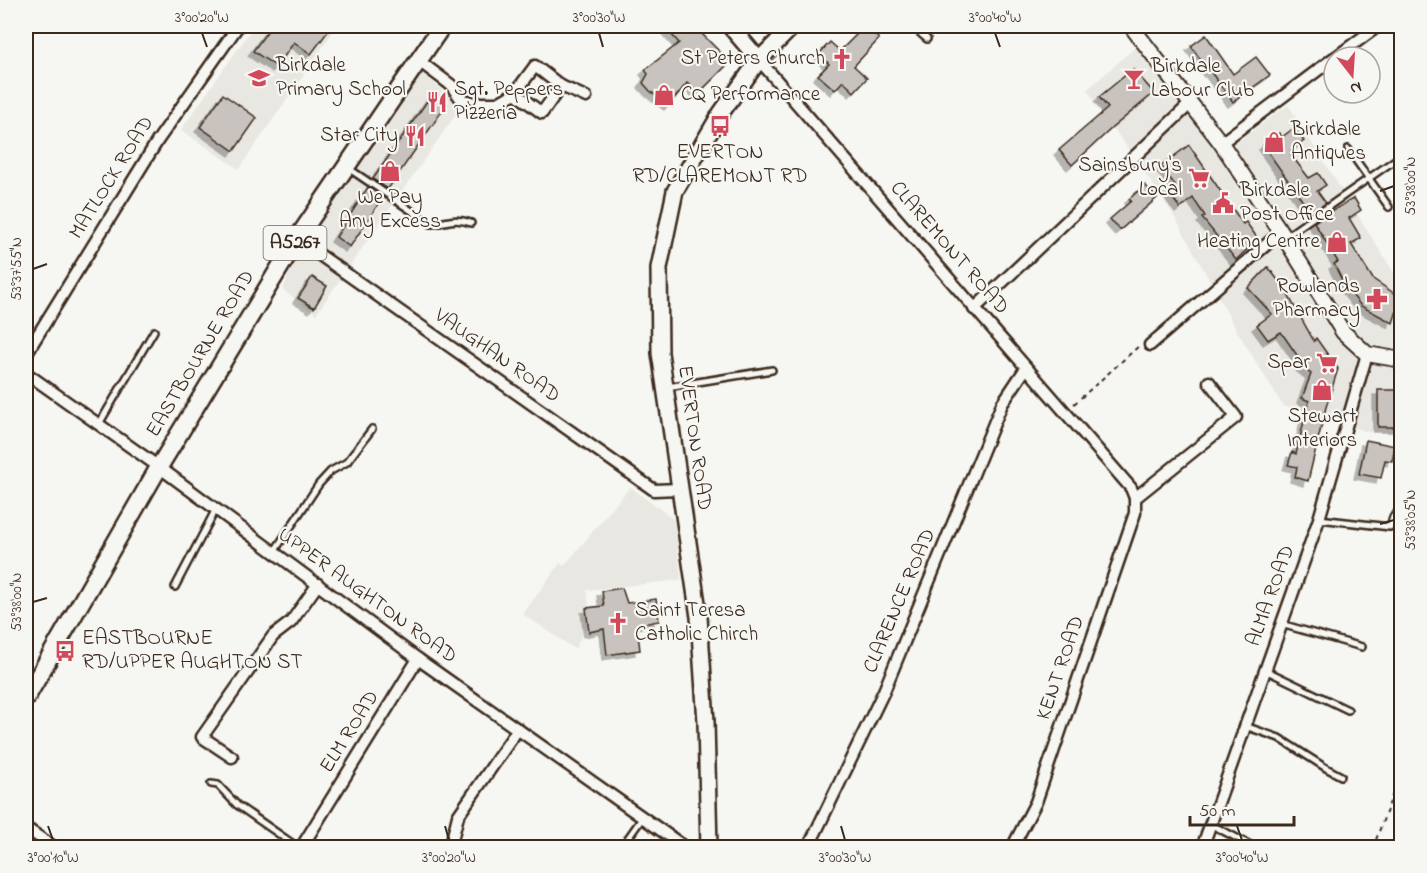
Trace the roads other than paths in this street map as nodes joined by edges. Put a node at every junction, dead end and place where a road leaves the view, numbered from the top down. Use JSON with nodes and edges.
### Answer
{"nodes":[{"id":1,"x":238,"y":26,"type":"edge"},
{"id":2,"x":442,"y":26,"type":"edge"},
{"id":3,"x":729,"y":26,"type":"edge"},
{"id":4,"x":793,"y":26,"type":"edge"},
{"id":5,"x":912,"y":26,"type":"edge"},
{"id":6,"x":1131,"y":26,"type":"edge"},
{"id":7,"x":1378,"y":26,"type":"edge"},
{"id":8,"x":927,"y":39,"type":"dead end"},
{"id":9,"x":1352,"y":45,"type":"edge"},
{"id":10,"x":759,"y":60,"type":"junction"},
{"id":11,"x":420,"y":61,"type":"junction"},
{"id":12,"x":1322,"y":68,"type":"edge"},
{"id":13,"x":561,"y":86,"type":"junction"},
{"id":14,"x":515,"y":93,"type":"junction"},
{"id":15,"x":586,"y":97,"type":"dead end"},
{"id":16,"x":1191,"y":103,"type":"junction"},
{"id":17,"x":1221,"y":143,"type":"junction"},
{"id":18,"x":1348,"y":149,"type":"dead end"},
{"id":19,"x":1401,"y":155,"type":"edge"},
{"id":20,"x":347,"y":167,"type":"junction"},
{"id":21,"x":1369,"y":178,"type":"junction"},
{"id":22,"x":1389,"y":207,"type":"dead end"},
{"id":23,"x":471,"y":223,"type":"dead end"},
{"id":24,"x":1282,"y":235,"type":"junction"},
{"id":25,"x":297,"y":239,"type":"junction"},
{"id":26,"x":974,"y":309,"type":"junction"},
{"id":27,"x":154,"y":332,"type":"dead end"},
{"id":28,"x":1150,"y":345,"type":"road end"},
{"id":29,"x":26,"y":354,"type":"edge"},
{"id":30,"x":1367,"y":354,"type":"junction"},
{"id":31,"x":1401,"y":360,"type":"edge"},
{"id":32,"x":1026,"y":368,"type":"junction"},
{"id":33,"x":772,"y":370,"type":"dead end"},
{"id":34,"x":26,"y":373,"type":"edge"},
{"id":35,"x":1209,"y":382,"type":"dead end"},
{"id":36,"x":665,"y":387,"type":"junction"},
{"id":37,"x":99,"y":424,"type":"junction"},
{"id":38,"x":372,"y":429,"type":"dead end"},
{"id":39,"x":159,"y":467,"type":"junction"},
{"id":40,"x":679,"y":489,"type":"junction"},
{"id":41,"x":1136,"y":498,"type":"junction"},
{"id":42,"x":1401,"y":508,"type":"edge"},
{"id":43,"x":216,"y":509,"type":"junction"},
{"id":44,"x":1319,"y":519,"type":"junction"},
{"id":45,"x":274,"y":552,"type":"junction"},
{"id":46,"x":318,"y":584,"type":"junction"},
{"id":47,"x":176,"y":586,"type":"dead end"},
{"id":48,"x":1281,"y":624,"type":"junction"},
{"id":49,"x":1362,"y":648,"type":"dead end"},
{"id":50,"x":418,"y":659,"type":"junction"},
{"id":51,"x":1265,"y":670,"type":"junction"},
{"id":52,"x":26,"y":698,"type":"edge"},
{"id":53,"x":1348,"y":710,"type":"dead end"},
{"id":54,"x":1245,"y":726,"type":"junction"},
{"id":55,"x":518,"y":729,"type":"junction"},
{"id":56,"x":232,"y":757,"type":"dead end"},
{"id":57,"x":1341,"y":776,"type":"dead end"},
{"id":58,"x":211,"y":784,"type":"dead end"},
{"id":59,"x":643,"y":817,"type":"junction"},
{"id":60,"x":1210,"y":824,"type":"junction"},
{"id":61,"x":26,"y":828,"type":"edge"},
{"id":62,"x":451,"y":844,"type":"dead end"},
{"id":63,"x":55,"y":848,"type":"edge"},
{"id":64,"x":300,"y":848,"type":"edge"},
{"id":65,"x":621,"y":848,"type":"edge"},
{"id":66,"x":686,"y":848,"type":"edge"},
{"id":67,"x":708,"y":848,"type":"edge"},
{"id":68,"x":808,"y":848,"type":"edge"},
{"id":69,"x":1012,"y":848,"type":"edge"},
{"id":70,"x":1202,"y":848,"type":"edge"},
{"id":71,"x":1256,"y":848,"type":"edge"}],
"edges":[{"from":1,"to":29,"type":"street","name":"MATLOCK ROAD"},
{"from":2,"to":11,"type":"main road","name":"EASTBOURNE ROAD","number":"A5267"},
{"from":3,"to":10,"type":"main road","name":"CLAREMONT ROAD"},
{"from":4,"to":10,"type":"main road","name":"EVERTON ROAD"},
{"from":5,"to":8,"type":"lane"},
{"from":6,"to":16,"type":"street"},
{"from":7,"to":9,"type":"street"},
{"from":10,"to":26,"type":"street","name":"CLAREMONT ROAD"},
{"from":10,"to":36,"type":"main road","name":"EVERTON ROAD"},
{"from":11,"to":14,"type":"street"},
{"from":11,"to":20,"type":"main road","name":"EASTBOURNE ROAD","number":"A5267"},
{"from":12,"to":17,"type":"street"},
{"from":13,"to":14,"type":"street"},
{"from":13,"to":14,"type":"street"},
{"from":13,"to":15,"type":"street"},
{"from":16,"to":17,"type":"street"},
{"from":16,"to":26,"type":"street"},
{"from":17,"to":24,"type":"street"},
{"from":18,"to":21,"type":"lane"},
{"from":19,"to":21,"type":"lane"},
{"from":20,"to":23,"type":"lane"},
{"from":20,"to":25,"type":"main road","name":"EASTBOURNE ROAD","number":"A5267"},
{"from":21,"to":22,"type":"lane"},
{"from":21,"to":24,"type":"lane"},
{"from":24,"to":28,"type":"street"},
{"from":24,"to":30,"type":"street"},
{"from":25,"to":39,"type":"main road","name":"EASTBOURNE ROAD","number":"A5267"},
{"from":25,"to":40,"type":"street","name":"VAUGHAN ROAD"},
{"from":26,"to":32,"type":"street","name":"CLAREMONT ROAD"},
{"from":27,"to":37,"type":"lane"},
{"from":30,"to":31,"type":"street"},
{"from":30,"to":44,"type":"street","name":"ALMA ROAD"},
{"from":32,"to":41,"type":"street","name":"CLAREMONT ROAD"},
{"from":32,"to":68,"type":"street","name":"CLARENCE ROAD"},
{"from":33,"to":36,"type":"lane"},
{"from":34,"to":37,"type":"street","name":"UPPER AUGHTON ROAD"},
{"from":35,"to":41,"type":"street"},
{"from":36,"to":40,"type":"main road","name":"EVERTON ROAD"},
{"from":37,"to":39,"type":"street","name":"UPPER AUGHTON ROAD"},
{"from":38,"to":45,"type":"lane"},
{"from":39,"to":43,"type":"street","name":"UPPER AUGHTON ROAD"},
{"from":39,"to":52,"type":"main road","number":"A5267"},
{"from":40,"to":67,"type":"main road","name":"EVERTON ROAD"},
{"from":41,"to":69,"type":"street","name":"KENT ROAD"},
{"from":42,"to":44,"type":"lane"},
{"from":43,"to":45,"type":"street","name":"UPPER AUGHTON ROAD"},
{"from":43,"to":47,"type":"lane"},
{"from":44,"to":48,"type":"street","name":"ALMA ROAD"},
{"from":45,"to":46,"type":"street","name":"UPPER AUGHTON ROAD"},
{"from":46,"to":50,"type":"street","name":"UPPER AUGHTON ROAD"},
{"from":46,"to":56,"type":"street"},
{"from":48,"to":49,"type":"lane"},
{"from":48,"to":51,"type":"street","name":"ALMA ROAD"},
{"from":50,"to":55,"type":"street","name":"UPPER AUGHTON ROAD"},
{"from":50,"to":64,"type":"street","name":"ELM ROAD"},
{"from":51,"to":53,"type":"lane"},
{"from":51,"to":54,"type":"street","name":"ALMA ROAD"},
{"from":54,"to":57,"type":"lane"},
{"from":54,"to":60,"type":"street","name":"ALMA ROAD"},
{"from":55,"to":59,"type":"street","name":"UPPER AUGHTON ROAD"},
{"from":55,"to":62,"type":"street"},
{"from":58,"to":64,"type":"lane"},
{"from":59,"to":65,"type":"lane"},
{"from":59,"to":66,"type":"street","name":"UPPER AUGHTON ROAD"},
{"from":60,"to":70,"type":"street","name":"ALMA ROAD"},
{"from":60,"to":71,"type":"lane"},
{"from":61,"to":63,"type":"street"}]}
